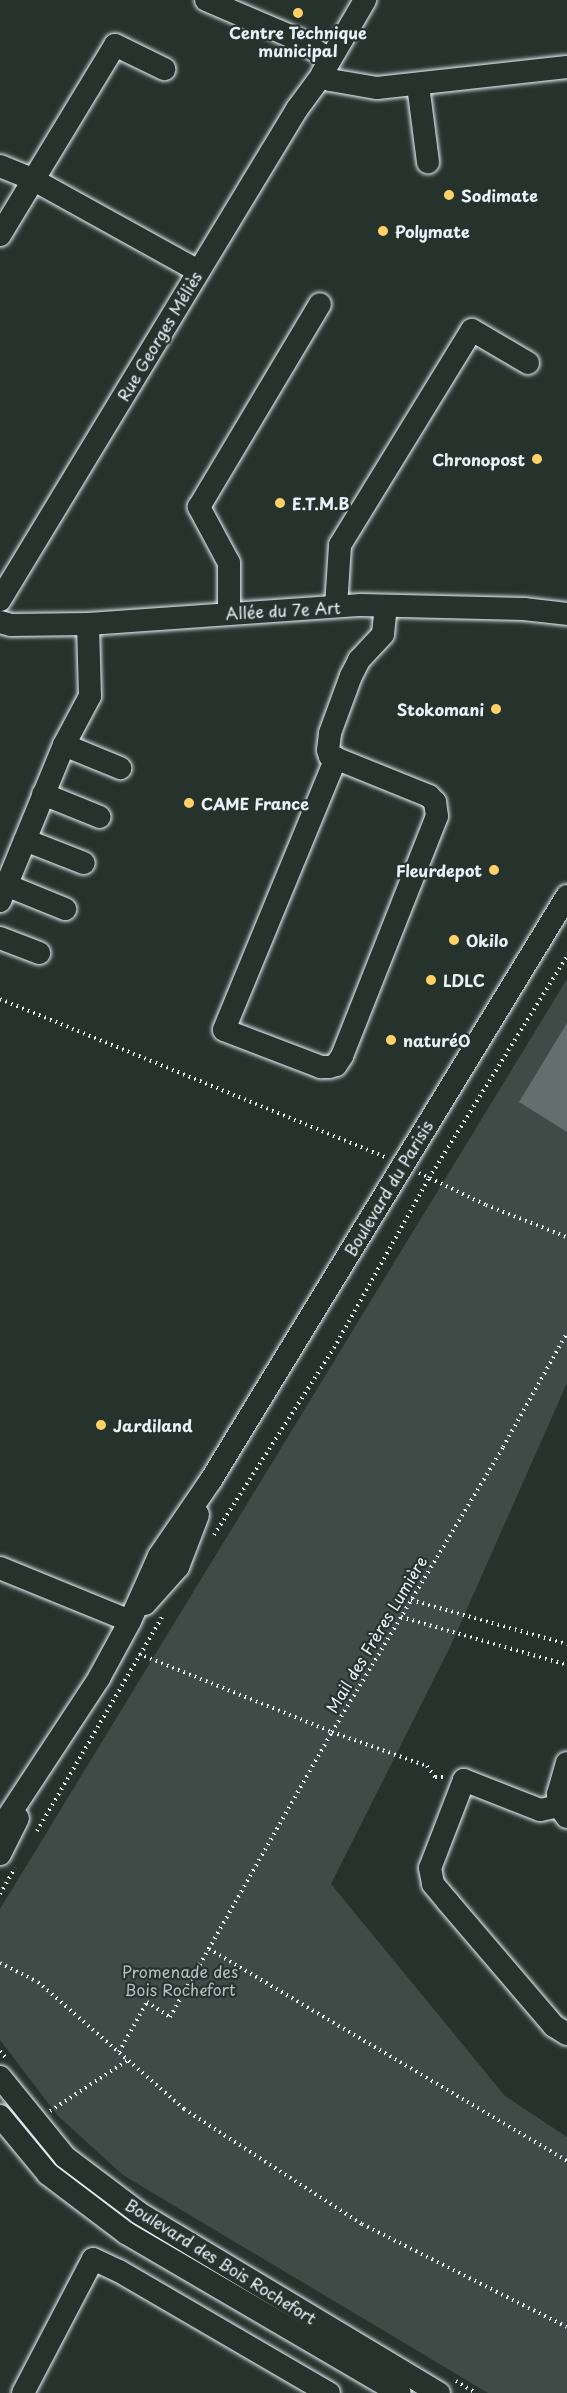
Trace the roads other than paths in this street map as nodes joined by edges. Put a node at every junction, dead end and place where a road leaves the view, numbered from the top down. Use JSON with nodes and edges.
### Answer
{"nodes":[{"id":1,"x":206,"y":0,"type":"edge"},
{"id":2,"x":365,"y":0,"type":"edge"},
{"id":3,"x":567,"y":67,"type":"edge"},
{"id":4,"x":326,"y":68,"type":"junction"},
{"id":5,"x":164,"y":69,"type":"dead end"},
{"id":6,"x":418,"y":85,"type":"junction"},
{"id":7,"x":428,"y":162,"type":"dead end"},
{"id":8,"x":0,"y":166,"type":"edge"},
{"id":9,"x":34,"y":180,"type":"junction"},
{"id":10,"x":0,"y":235,"type":"edge"},
{"id":11,"x":198,"y":271,"type":"junction"},
{"id":12,"x":320,"y":304,"type":"dead end"},
{"id":13,"x":528,"y":363,"type":"dead end"},
{"id":14,"x":0,"y":600,"type":"edge"},
{"id":15,"x":336,"y":606,"type":"junction"},
{"id":16,"x":386,"y":606,"type":"junction"},
{"id":17,"x":229,"y":613,"type":"junction"},
{"id":18,"x":567,"y":614,"type":"edge"},
{"id":19,"x":0,"y":622,"type":"edge"},
{"id":20,"x":88,"y":624,"type":"junction"},
{"id":21,"x":64,"y":745,"type":"junction"},
{"id":22,"x":336,"y":758,"type":"junction"},
{"id":23,"x":120,"y":768,"type":"dead end"},
{"id":24,"x":43,"y":794,"type":"junction"},
{"id":25,"x":100,"y":817,"type":"dead end"},
{"id":26,"x":25,"y":840,"type":"junction"},
{"id":27,"x":84,"y":863,"type":"dead end"},
{"id":28,"x":3,"y":893,"type":"edge"},
{"id":29,"x":567,"y":896,"type":"edge"},
{"id":30,"x":65,"y":909,"type":"dead end"},
{"id":31,"x":0,"y":938,"type":"edge"},
{"id":32,"x":39,"y":953,"type":"dead end"},
{"id":33,"x":0,"y":1568,"type":"edge"},
{"id":34,"x":130,"y":1621,"type":"junction"},
{"id":35,"x":52,"y":1752,"type":"junction"},
{"id":36,"x":567,"y":1763,"type":"edge"},
{"id":37,"x":556,"y":1811,"type":"edge"},
{"id":38,"x":0,"y":1829,"type":"edge"},
{"id":39,"x":9,"y":1859,"type":"edge"},
{"id":40,"x":567,"y":2034,"type":"edge"},
{"id":41,"x":4,"y":2068,"type":"edge"},
{"id":42,"x":0,"y":2116,"type":"edge"},
{"id":43,"x":447,"y":2387,"type":"edge"},
{"id":44,"x":23,"y":2393,"type":"edge"},
{"id":45,"x":329,"y":2393,"type":"edge"},
{"id":46,"x":400,"y":2393,"type":"edge"}],
"edges":[{"from":1,"to":4,"type":"street"},
{"from":2,"to":4,"type":"street","name":"Rue Georges Méliès"},
{"from":3,"to":6,"type":"street"},
{"from":4,"to":6,"type":"street"},
{"from":4,"to":11,"type":"street","name":"Rue Georges Méliès"},
{"from":5,"to":9,"type":"street"},
{"from":6,"to":7,"type":"street"},
{"from":8,"to":9,"type":"street"},
{"from":9,"to":10,"type":"street"},
{"from":9,"to":11,"type":"street"},
{"from":11,"to":14,"type":"street","name":"Rue Georges Méliès"},
{"from":12,"to":17,"type":"street"},
{"from":13,"to":15,"type":"street"},
{"from":15,"to":16,"type":"street","name":"Allée du 7e Art"},
{"from":15,"to":17,"type":"street","name":"Allée du 7e Art"},
{"from":16,"to":18,"type":"street","name":"Allée du 7e Art"},
{"from":16,"to":22,"type":"street"},
{"from":17,"to":20,"type":"street","name":"Allée du 7e Art"},
{"from":19,"to":20,"type":"street","name":"Allée du 7e Art"},
{"from":20,"to":21,"type":"street"},
{"from":21,"to":23,"type":"street"},
{"from":21,"to":24,"type":"street"},
{"from":22,"to":22,"type":"street"},
{"from":24,"to":25,"type":"street"},
{"from":24,"to":26,"type":"street"},
{"from":26,"to":27,"type":"street"},
{"from":26,"to":28,"type":"street"},
{"from":28,"to":30,"type":"street"},
{"from":29,"to":34,"type":"street","name":"Boulevard du Parisis"},
{"from":31,"to":32,"type":"street"},
{"from":33,"to":34,"type":"street"},
{"from":34,"to":35,"type":"street","name":"Boulevard du Parisis"},
{"from":35,"to":38,"type":"street","name":"Boulevard du Parisis"},
{"from":35,"to":39,"type":"street","name":"Boulevard du Parisis"},
{"from":36,"to":37,"type":"street"},
{"from":37,"to":40,"type":"street"},
{"from":41,"to":43,"type":"street","name":"Boulevard des Bois Rochefort"},
{"from":42,"to":46,"type":"street","name":"Boulevard des Bois Rochefort"},
{"from":44,"to":45,"type":"street"}]}
